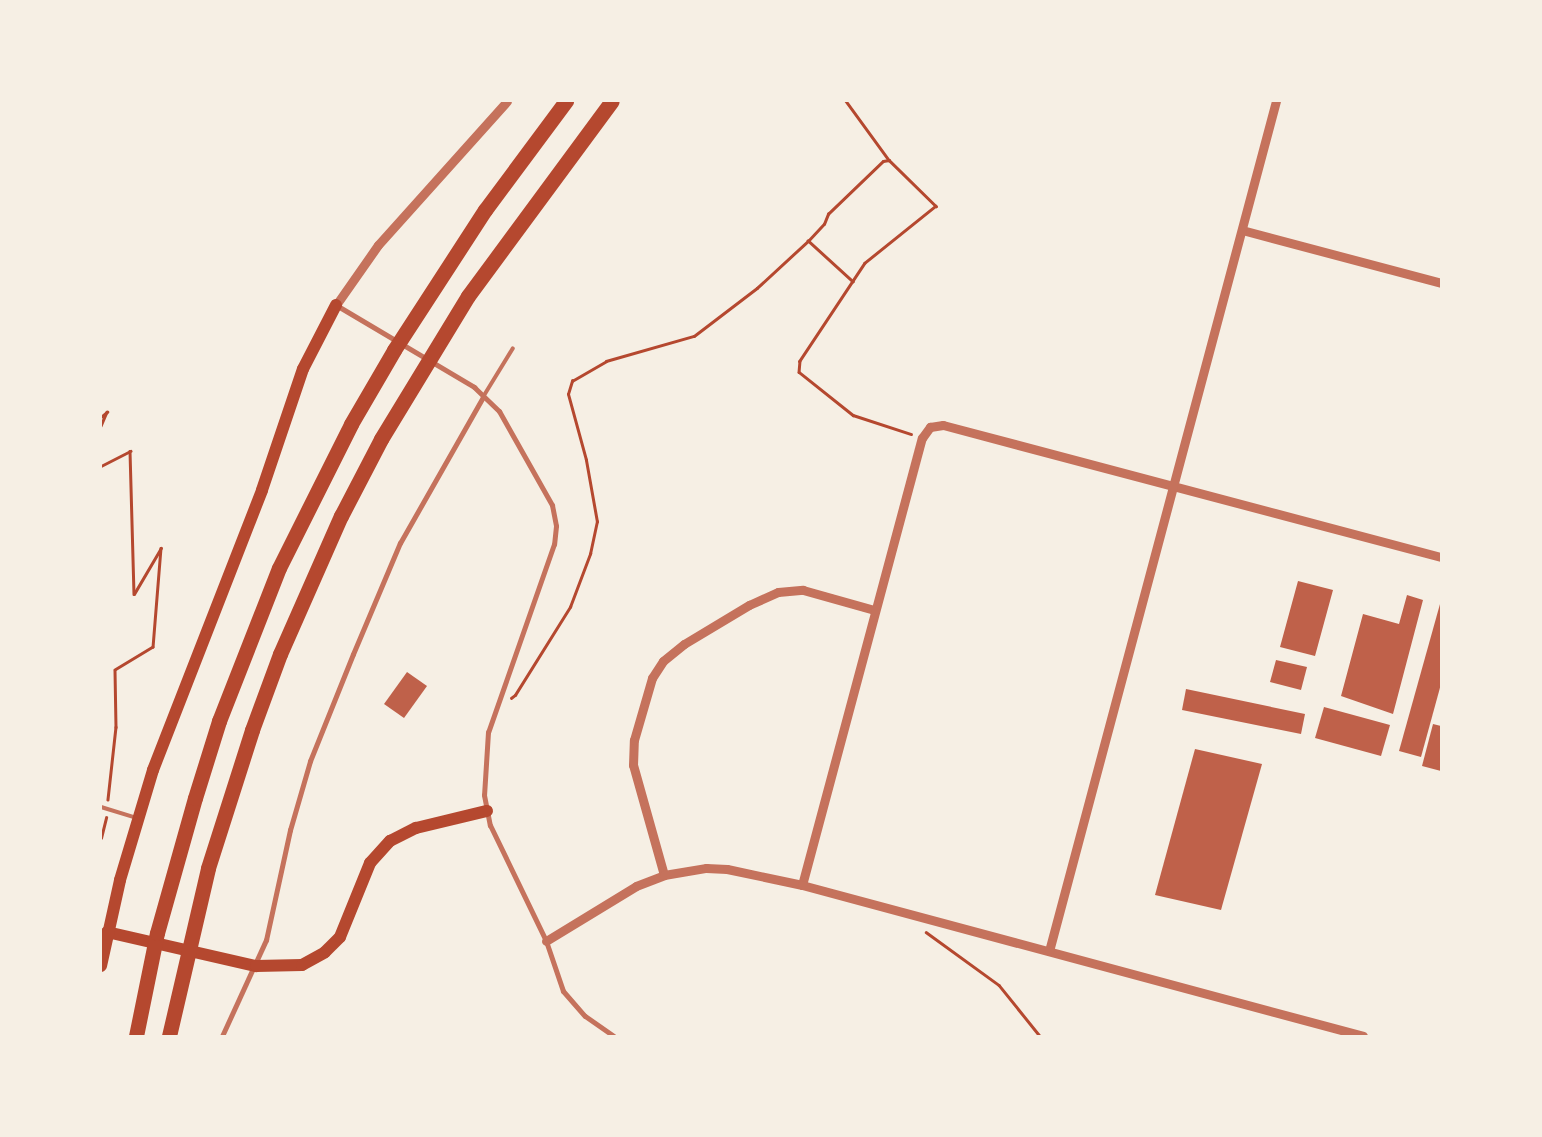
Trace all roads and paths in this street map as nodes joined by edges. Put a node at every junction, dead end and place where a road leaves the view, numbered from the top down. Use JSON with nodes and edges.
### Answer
{"nodes":[{"id":1,"x":507,"y":101,"type":"edge"},
{"id":2,"x":566,"y":101,"type":"edge"},
{"id":3,"x":612,"y":101,"type":"edge"},
{"id":4,"x":846,"y":101,"type":"edge"},
{"id":5,"x":1276,"y":101,"type":"edge"},
{"id":6,"x":890,"y":160,"type":"junction"},
{"id":7,"x":1242,"y":230,"type":"junction"},
{"id":8,"x":808,"y":241,"type":"junction"},
{"id":9,"x":853,"y":282,"type":"junction"},
{"id":10,"x":1441,"y":283,"type":"edge"},
{"id":11,"x":336,"y":304,"type":"junction"},
{"id":12,"x":513,"y":348,"type":"dead end"},
{"id":13,"x":483,"y":397,"type":"junction"},
{"id":14,"x":101,"y":417,"type":"edge"},
{"id":15,"x":101,"y":426,"type":"edge"},
{"id":16,"x":922,"y":438,"type":"junction"},
{"id":17,"x":101,"y":466,"type":"edge"},
{"id":18,"x":1174,"y":487,"type":"junction"},
{"id":19,"x":1441,"y":557,"type":"edge"},
{"id":20,"x":874,"y":610,"type":"junction"},
{"id":21,"x":496,"y":706,"type":"junction"},
{"id":22,"x":101,"y":807,"type":"edge"},
{"id":23,"x":487,"y":811,"type":"junction"},
{"id":24,"x":138,"y":819,"type":"junction"},
{"id":25,"x":101,"y":838,"type":"edge"},
{"id":26,"x":664,"y":875,"type":"junction"},
{"id":27,"x":802,"y":885,"type":"junction"},
{"id":28,"x":922,"y":929,"type":"dead end"},
{"id":29,"x":109,"y":932,"type":"edge"},
{"id":30,"x":546,"y":941,"type":"junction"},
{"id":31,"x":1049,"y":951,"type":"junction"},
{"id":32,"x":101,"y":966,"type":"edge"},
{"id":33,"x":256,"y":966,"type":"junction"},
{"id":34,"x":136,"y":1036,"type":"edge"},
{"id":35,"x":169,"y":1036,"type":"edge"},
{"id":36,"x":222,"y":1036,"type":"edge"},
{"id":37,"x":614,"y":1036,"type":"edge"},
{"id":38,"x":1040,"y":1036,"type":"edge"},
{"id":39,"x":1362,"y":1036,"type":"edge"}],
"edges":[{"from":1,"to":11,"type":"street"},
{"from":2,"to":34,"type":"highway"},
{"from":3,"to":35,"type":"highway"},
{"from":4,"to":6,"type":"path"},
{"from":5,"to":7,"type":"street"},
{"from":6,"to":8,"type":"path"},
{"from":6,"to":9,"type":"path"},
{"from":7,"to":10,"type":"street"},
{"from":7,"to":18,"type":"street"},
{"from":8,"to":9,"type":"path"},
{"from":8,"to":21,"type":"path"},
{"from":9,"to":16,"type":"path"},
{"from":11,"to":13,"type":"street"},
{"from":11,"to":24,"type":"main road"},
{"from":12,"to":13,"type":"lane"},
{"from":13,"to":21,"type":"street"},
{"from":13,"to":33,"type":"street"},
{"from":14,"to":15,"type":"path"},
{"from":16,"to":18,"type":"street"},
{"from":16,"to":20,"type":"street"},
{"from":17,"to":25,"type":"path"},
{"from":18,"to":19,"type":"street"},
{"from":18,"to":31,"type":"street"},
{"from":20,"to":26,"type":"street"},
{"from":20,"to":27,"type":"street"},
{"from":21,"to":23,"type":"street"},
{"from":22,"to":24,"type":"lane"},
{"from":23,"to":30,"type":"street"},
{"from":23,"to":33,"type":"main road"},
{"from":24,"to":29,"type":"main road"},
{"from":26,"to":27,"type":"street"},
{"from":26,"to":30,"type":"street"},
{"from":27,"to":31,"type":"street"},
{"from":28,"to":38,"type":"path"},
{"from":29,"to":32,"type":"main road"},
{"from":29,"to":33,"type":"main road"},
{"from":30,"to":37,"type":"street"},
{"from":31,"to":39,"type":"street"},
{"from":33,"to":36,"type":"street"}]}
